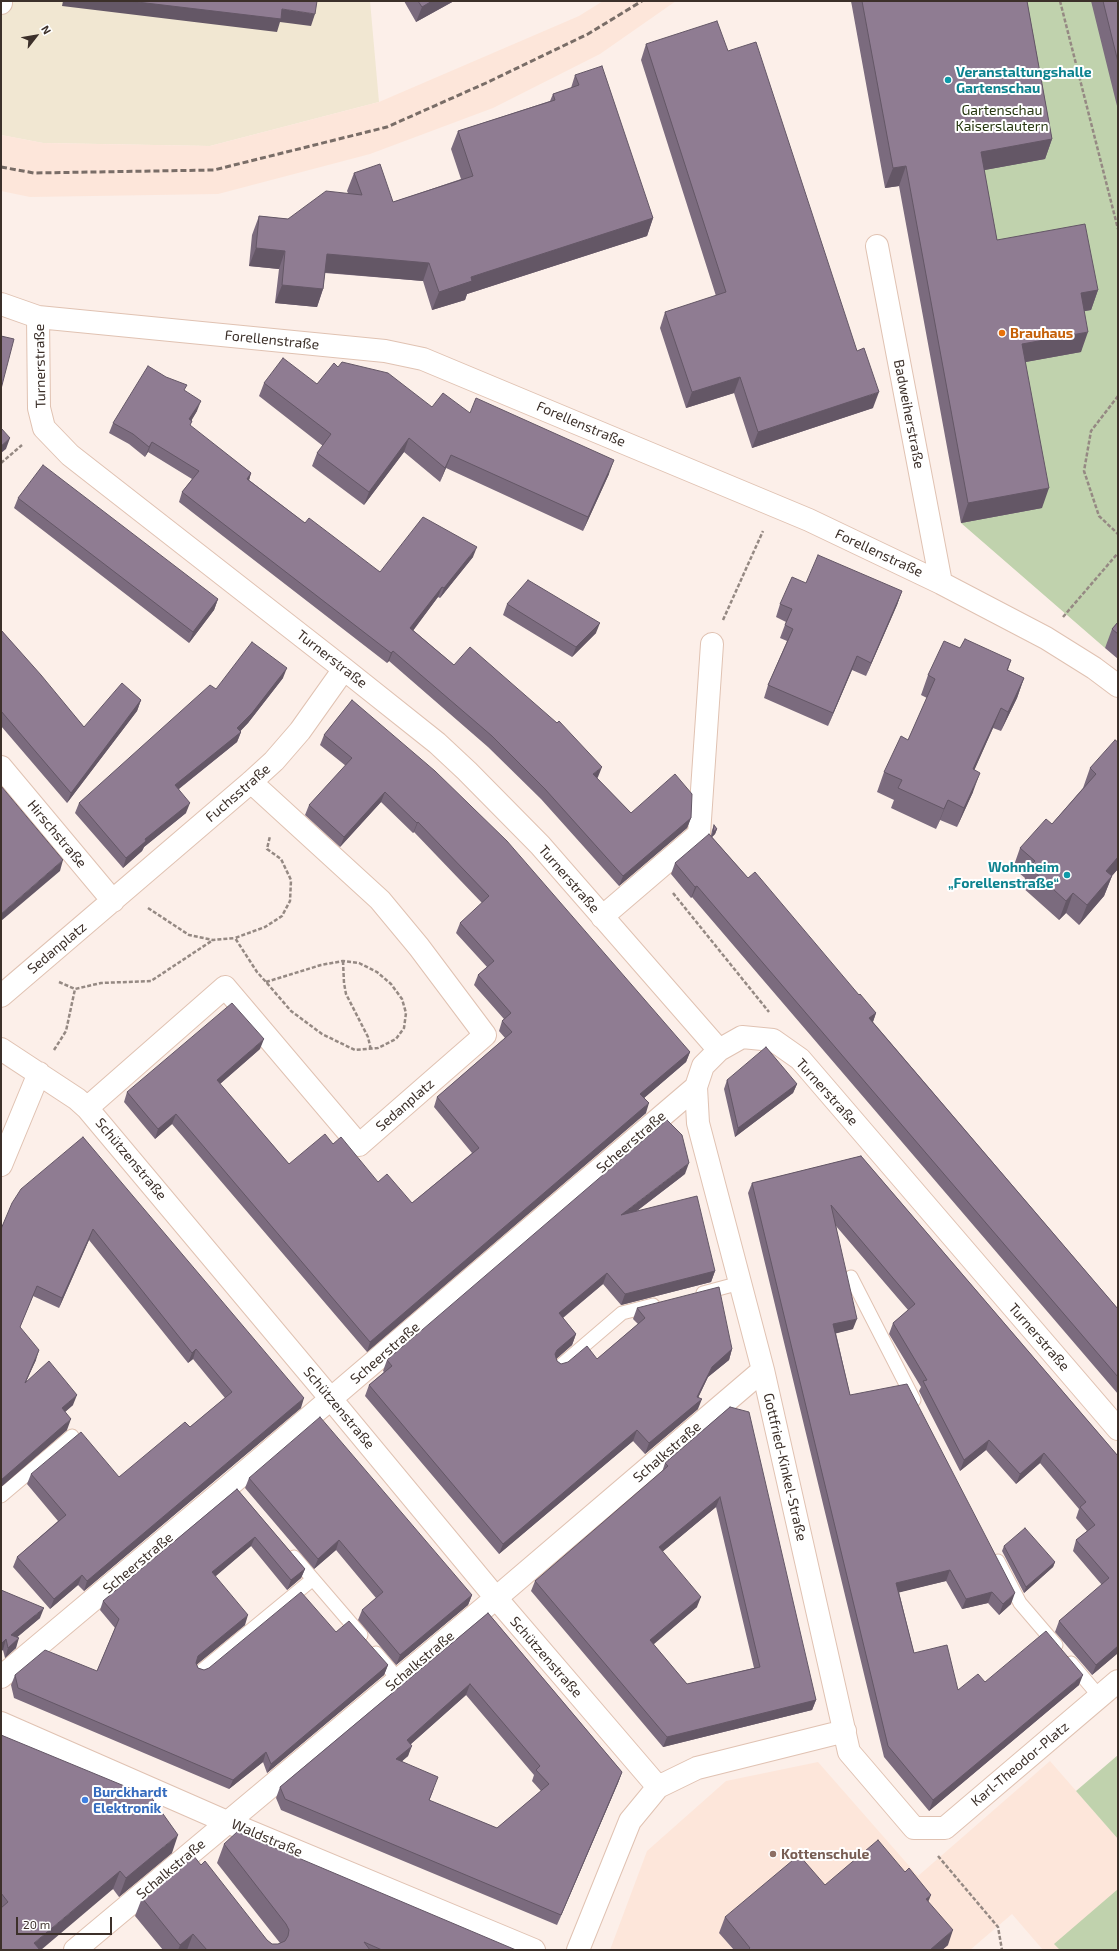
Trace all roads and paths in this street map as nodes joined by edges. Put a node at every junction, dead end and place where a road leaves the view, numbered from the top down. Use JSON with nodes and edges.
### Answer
{"nodes":[{"id":1,"x":1060,"y":1,"type":"edge"},
{"id":2,"x":1118,"y":229,"type":"edge"},
{"id":3,"x":877,"y":246,"type":"dead end"},
{"id":4,"x":1,"y":304,"type":"edge"},
{"id":5,"x":38,"y":317,"type":"junction"},
{"id":6,"x":1118,"y":396,"type":"edge"},
{"id":7,"x":776,"y":505,"type":"junction"},
{"id":8,"x":1118,"y":534,"type":"edge"},
{"id":9,"x":1118,"y":553,"type":"edge"},
{"id":10,"x":941,"y":583,"type":"junction"},
{"id":11,"x":1046,"y":638,"type":"junction"},
{"id":12,"x":712,"y":644,"type":"joint"},
{"id":13,"x":344,"y":669,"type":"junction"},
{"id":14,"x":1118,"y":686,"type":"edge"},
{"id":15,"x":1,"y":768,"type":"edge"},
{"id":16,"x":251,"y":782,"type":"junction"},
{"id":17,"x":277,"y":804,"type":"junction"},
{"id":18,"x":656,"y":871,"type":"junction"},
{"id":19,"x":120,"y":894,"type":"junction"},
{"id":20,"x":602,"y":917,"type":"junction"},
{"id":21,"x":235,"y":938,"type":"junction"},
{"id":22,"x":213,"y":940,"type":"junction"},
{"id":23,"x":343,"y":961,"type":"junction"},
{"id":24,"x":31,"y":970,"type":"junction"},
{"id":25,"x":266,"y":982,"type":"junction"},
{"id":26,"x":75,"y":989,"type":"junction"},
{"id":27,"x":1,"y":996,"type":"edge"},
{"id":28,"x":773,"y":1040,"type":"junction"},
{"id":29,"x":1,"y":1049,"type":"edge"},
{"id":30,"x":371,"y":1050,"type":"junction"},
{"id":31,"x":719,"y":1050,"type":"junction"},
{"id":32,"x":40,"y":1073,"type":"junction"},
{"id":33,"x":696,"y":1087,"type":"junction"},
{"id":34,"x":87,"y":1108,"type":"junction"},
{"id":35,"x":1,"y":1165,"type":"edge"},
{"id":36,"x":851,"y":1277,"type":"dead end"},
{"id":37,"x":740,"y":1283,"type":"junction"},
{"id":38,"x":688,"y":1296,"type":"edge"},
{"id":39,"x":666,"y":1302,"type":"edge"},
{"id":40,"x":559,"y":1367,"type":"edge"},
{"id":41,"x":762,"y":1370,"type":"junction"},
{"id":42,"x":331,"y":1399,"type":"junction"},
{"id":43,"x":921,"y":1412,"type":"edge"},
{"id":44,"x":1118,"y":1429,"type":"edge"},
{"id":45,"x":72,"y":1436,"type":"dead end"},
{"id":46,"x":1,"y":1496,"type":"edge"},
{"id":47,"x":991,"y":1546,"type":"edge"},
{"id":48,"x":287,"y":1549,"type":"edge"},
{"id":49,"x":313,"y":1579,"type":"junction"},
{"id":50,"x":496,"y":1598,"type":"junction"},
{"id":51,"x":200,"y":1672,"type":"edge"},
{"id":52,"x":1,"y":1677,"type":"edge"},
{"id":53,"x":398,"y":1679,"type":"junction"},
{"id":54,"x":1118,"y":1681,"type":"edge"},
{"id":55,"x":1099,"y":1696,"type":"junction"},
{"id":56,"x":1,"y":1723,"type":"edge"},
{"id":57,"x":845,"y":1731,"type":"junction"},
{"id":58,"x":658,"y":1787,"type":"junction"},
{"id":59,"x":226,"y":1822,"type":"junction"},
{"id":60,"x":914,"y":1828,"type":"junction"},
{"id":61,"x":192,"y":1851,"type":"junction"},
{"id":62,"x":207,"y":1870,"type":"edge"},
{"id":63,"x":75,"y":1950,"type":"edge"},
{"id":64,"x":534,"y":1950,"type":"edge"},
{"id":65,"x":578,"y":1950,"type":"edge"},
{"id":66,"x":1002,"y":1950,"type":"edge"}],
"edges":[{"from":1,"to":2,"type":"path"},
{"from":3,"to":10,"type":"street","name":"Badweiherstraße"},
{"from":4,"to":5,"type":"street","name":"Forellenstraße"},
{"from":5,"to":7,"type":"street","name":"Forellenstraße"},
{"from":5,"to":13,"type":"street","name":"Turnerstraße"},
{"from":6,"to":8,"type":"path"},
{"from":7,"to":10,"type":"street","name":"Forellenstraße"},
{"from":7,"to":12,"type":"path"},
{"from":9,"to":11,"type":"path"},
{"from":10,"to":11,"type":"street","name":"Forellenstraße"},
{"from":11,"to":14,"type":"street","name":"Forellenstraße"},
{"from":12,"to":18,"type":"street"},
{"from":13,"to":16,"type":"street","name":"Fuchsstraße"},
{"from":13,"to":20,"type":"street","name":"Turnerstraße"},
{"from":15,"to":19,"type":"street","name":"Hirschstraße"},
{"from":16,"to":17,"type":"street","name":"Sedanplatz"},
{"from":16,"to":19,"type":"street","name":"Fuchsstraße"},
{"from":17,"to":21,"type":"path"},
{"from":17,"to":34,"type":"street","name":"Sedanplatz"},
{"from":18,"to":20,"type":"street"},
{"from":18,"to":28,"type":"path"},
{"from":19,"to":22,"type":"path"},
{"from":19,"to":24,"type":"street","name":"Sedanplatz"},
{"from":20,"to":31,"type":"street","name":"Turnerstraße"},
{"from":21,"to":22,"type":"path"},
{"from":21,"to":25,"type":"path"},
{"from":22,"to":26,"type":"path"},
{"from":23,"to":25,"type":"path"},
{"from":23,"to":30,"type":"path"},
{"from":23,"to":30,"type":"path"},
{"from":24,"to":26,"type":"path"},
{"from":24,"to":27,"type":"street","name":"Sedanplatz"},
{"from":25,"to":30,"type":"path"},
{"from":26,"to":32,"type":"path"},
{"from":28,"to":31,"type":"street"},
{"from":28,"to":44,"type":"street","name":"Turnerstraße"},
{"from":29,"to":32,"type":"street","name":"Schützenstraße"},
{"from":31,"to":33,"type":"street"},
{"from":32,"to":34,"type":"street","name":"Schützenstraße"},
{"from":32,"to":35,"type":"street"},
{"from":33,"to":37,"type":"street","name":"Gottfried-Kinkel-Straße"},
{"from":33,"to":42,"type":"street","name":"Scheerstraße"},
{"from":34,"to":42,"type":"street","name":"Schützenstraße"},
{"from":36,"to":43,"type":"lane"},
{"from":37,"to":38,"type":"lane"},
{"from":37,"to":41,"type":"street","name":"Gottfried-Kinkel-Straße"},
{"from":39,"to":40,"type":"lane"},
{"from":41,"to":50,"type":"street","name":"Schalkstraße"},
{"from":41,"to":57,"type":"street","name":"Gottfried-Kinkel-Straße"},
{"from":42,"to":50,"type":"street","name":"Schützenstraße"},
{"from":42,"to":52,"type":"street","name":"Scheerstraße"},
{"from":45,"to":46,"type":"lane"},
{"from":47,"to":55,"type":"lane"},
{"from":48,"to":49,"type":"lane"},
{"from":49,"to":51,"type":"lane"},
{"from":49,"to":53,"type":"lane"},
{"from":50,"to":53,"type":"street","name":"Schalkstraße"},
{"from":50,"to":58,"type":"street","name":"Schützenstraße"},
{"from":53,"to":59,"type":"street","name":"Schalkstraße"},
{"from":54,"to":55,"type":"street","name":"Karl-Theodor-Platz"},
{"from":55,"to":60,"type":"street","name":"Karl-Theodor-Platz"},
{"from":56,"to":59,"type":"street","name":"Waldstraße"},
{"from":57,"to":58,"type":"street"},
{"from":57,"to":60,"type":"street","name":"Gottfried-Kinkel-Straße"},
{"from":58,"to":65,"type":"street"},
{"from":59,"to":61,"type":"street","name":"Schalkstraße"},
{"from":59,"to":64,"type":"street","name":"Waldstraße"},
{"from":60,"to":66,"type":"path"},
{"from":61,"to":62,"type":"street"},
{"from":61,"to":63,"type":"street","name":"Schalkstraße"}]}
